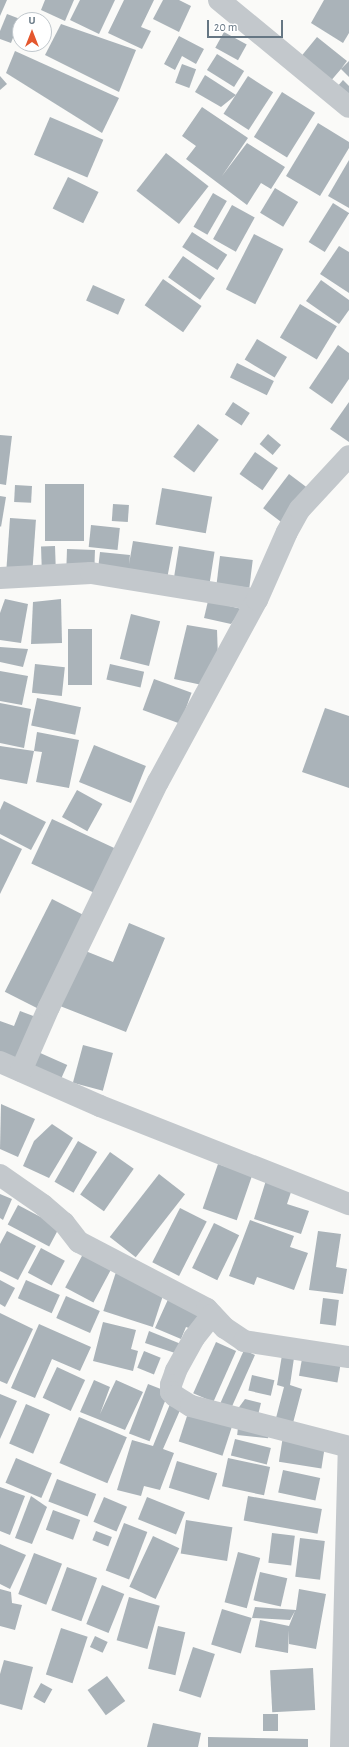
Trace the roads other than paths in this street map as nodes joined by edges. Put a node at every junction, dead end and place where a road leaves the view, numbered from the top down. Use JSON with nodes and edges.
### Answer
{"nodes":[{"id":1,"x":219,"y":0,"type":"edge"},
{"id":2,"x":349,"y":107,"type":"edge"},
{"id":3,"x":349,"y":456,"type":"edge"},
{"id":4,"x":0,"y":578,"type":"edge"},
{"id":5,"x":257,"y":600,"type":"junction"},
{"id":6,"x":0,"y":1062,"type":"edge"},
{"id":7,"x":21,"y":1071,"type":"junction"},
{"id":8,"x":0,"y":1175,"type":"edge"},
{"id":9,"x":349,"y":1204,"type":"edge"},
{"id":10,"x":212,"y":1315,"type":"junction"},
{"id":11,"x":349,"y":1357,"type":"edge"},
{"id":12,"x":349,"y":1447,"type":"edge"},
{"id":13,"x":341,"y":1747,"type":"edge"}],
"edges":[{"from":1,"to":2,"type":"street"},
{"from":3,"to":5,"type":"street"},
{"from":4,"to":5,"type":"street"},
{"from":5,"to":7,"type":"street"},
{"from":6,"to":7,"type":"street"},
{"from":7,"to":9,"type":"street"},
{"from":8,"to":10,"type":"street"},
{"from":10,"to":11,"type":"street"},
{"from":10,"to":12,"type":"street"},
{"from":12,"to":13,"type":"street"}]}
